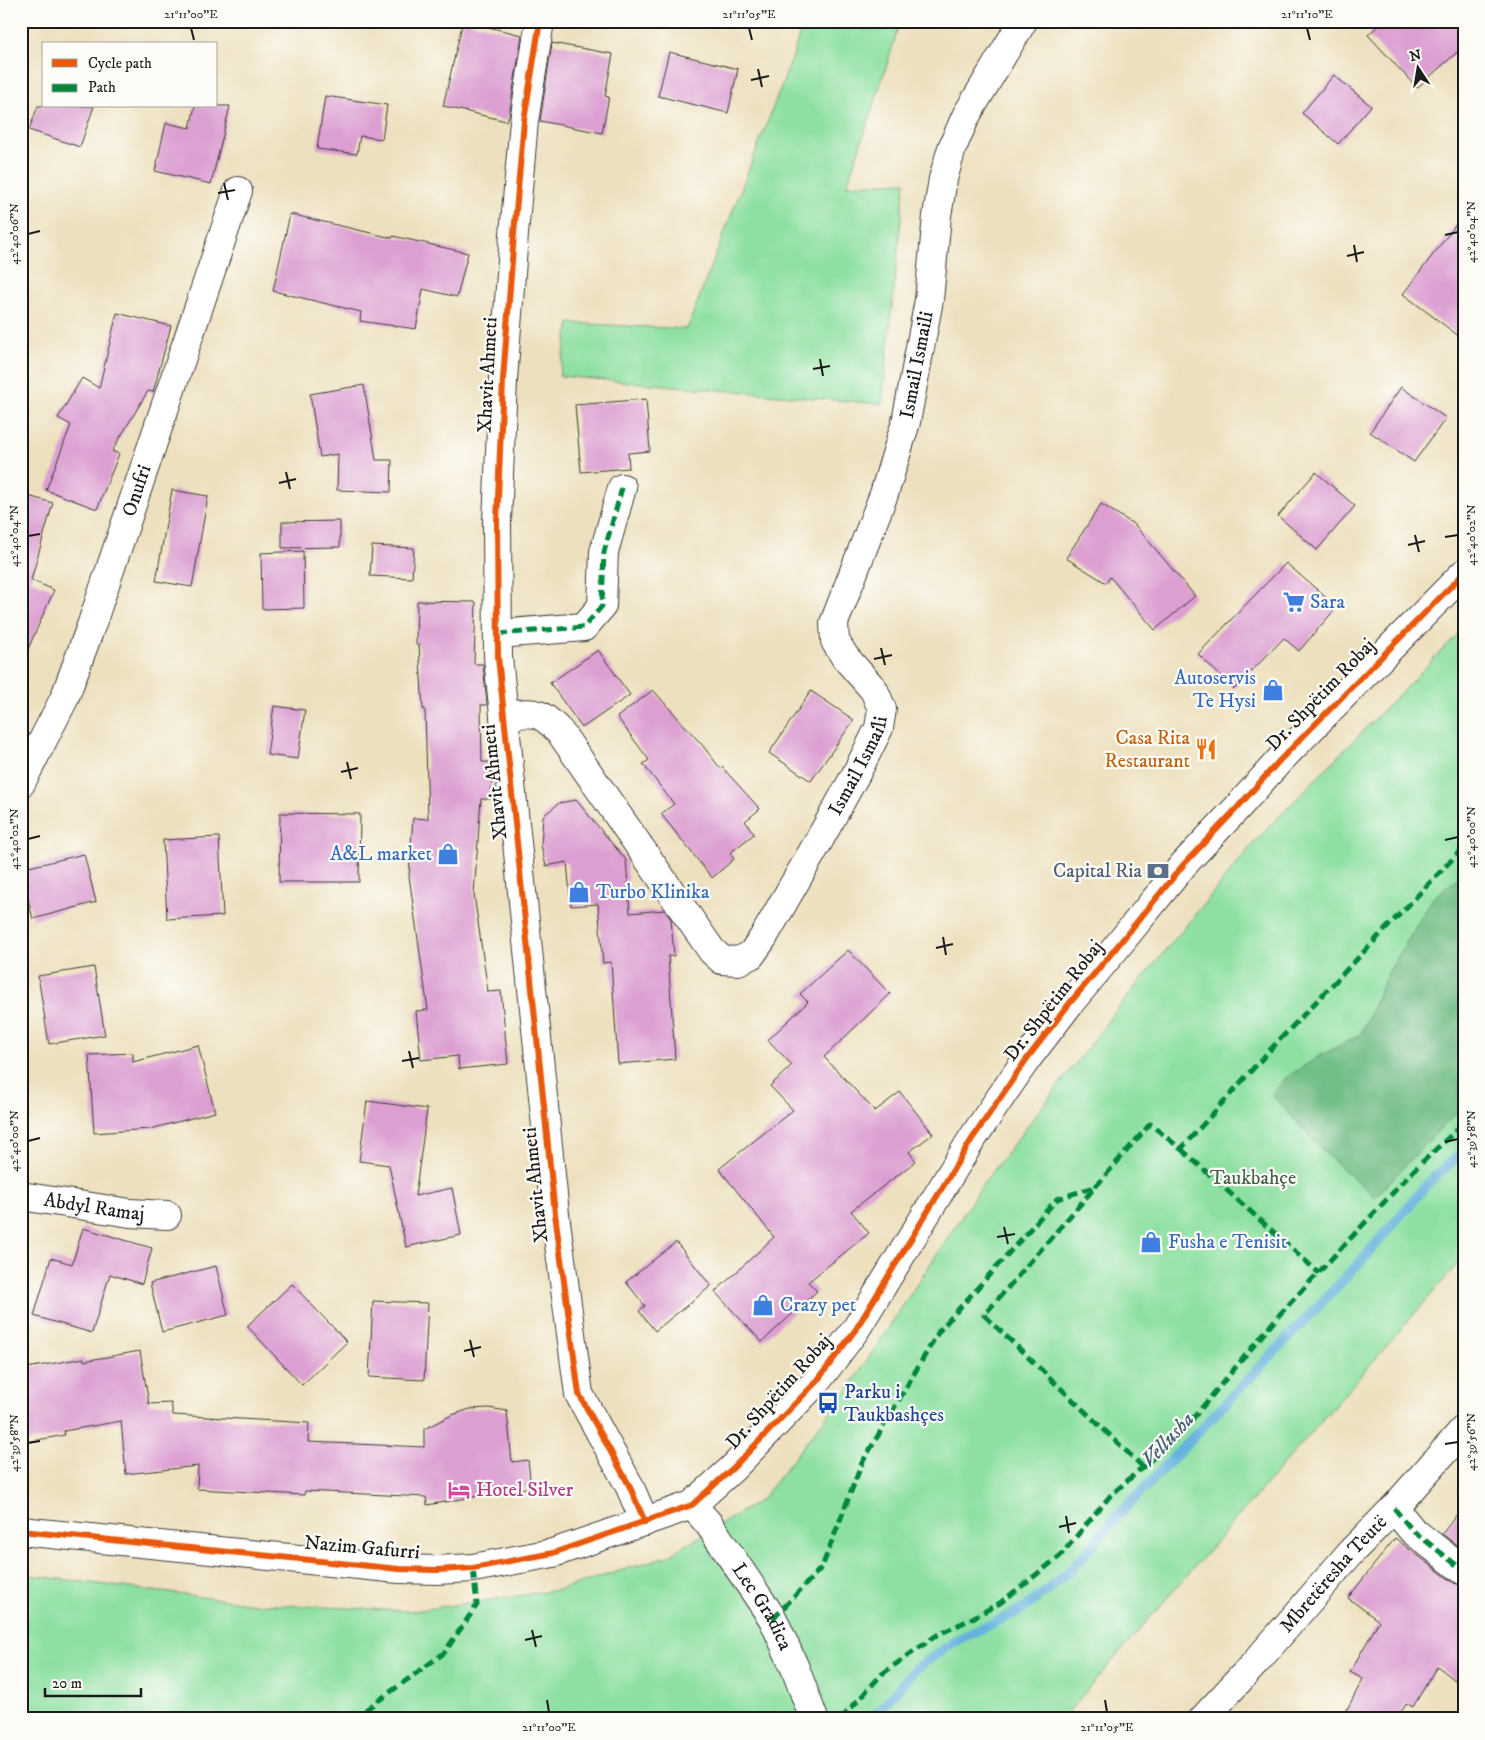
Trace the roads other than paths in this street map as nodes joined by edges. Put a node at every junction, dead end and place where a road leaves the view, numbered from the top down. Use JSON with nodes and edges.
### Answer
{"nodes":[{"id":1,"x":540,"y":21,"type":"edge"},
{"id":2,"x":1024,"y":21,"type":"edge"},
{"id":3,"x":238,"y":191,"type":"dead end"},
{"id":4,"x":622,"y":488,"type":"dead end"},
{"id":5,"x":1464,"y":573,"type":"edge"},
{"id":6,"x":498,"y":634,"type":"junction"},
{"id":7,"x":504,"y":716,"type":"junction"},
{"id":8,"x":21,"y":783,"type":"edge"},
{"id":9,"x":21,"y":1196,"type":"edge"},
{"id":10,"x":167,"y":1215,"type":"dead end"},
{"id":11,"x":1464,"y":1429,"type":"edge"},
{"id":12,"x":692,"y":1505,"type":"junction"},
{"id":13,"x":1394,"y":1508,"type":"junction"},
{"id":14,"x":646,"y":1522,"type":"junction"},
{"id":15,"x":21,"y":1531,"type":"edge"},
{"id":16,"x":1464,"y":1570,"type":"edge"},
{"id":17,"x":814,"y":1719,"type":"edge"},
{"id":18,"x":1203,"y":1719,"type":"edge"}],
"edges":[{"from":1,"to":6,"type":"street","name":"Xhavit Ahmeti"},
{"from":2,"to":7,"type":"street","name":"Ismail Ismaili"},
{"from":3,"to":8,"type":"street","name":"Onufri"},
{"from":4,"to":6,"type":"street"},
{"from":5,"to":12,"type":"street","name":"Dr. Shpëtim Robaj"},
{"from":6,"to":7,"type":"street","name":"Xhavit Ahmeti"},
{"from":7,"to":14,"type":"street","name":"Xhavit Ahmeti"},
{"from":9,"to":10,"type":"street","name":"Abdyl Ramaj"},
{"from":11,"to":13,"type":"street","name":"Mbretëresha Teutë"},
{"from":12,"to":14,"type":"street","name":"Nazim Gafurri"},
{"from":12,"to":17,"type":"street","name":"Lec Gradica"},
{"from":13,"to":16,"type":"street"},
{"from":13,"to":18,"type":"street","name":"Mbretëresha Teutë"},
{"from":14,"to":15,"type":"street","name":"Nazim Gafurri"}]}
